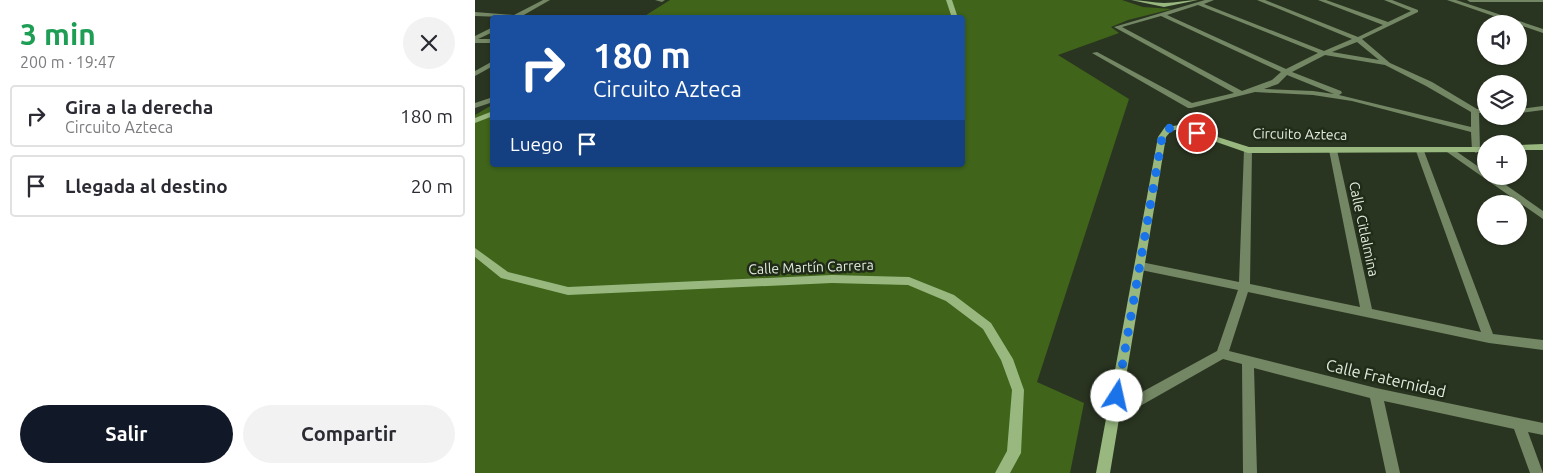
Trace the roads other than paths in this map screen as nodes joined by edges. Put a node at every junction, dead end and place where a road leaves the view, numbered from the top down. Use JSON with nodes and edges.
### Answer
{"nodes":[{"id":1,"x":547,"y":0,"type":"edge"},
{"id":2,"x":658,"y":0,"type":"edge"},
{"id":3,"x":663,"y":0,"type":"edge"},
{"id":4,"x":949,"y":0,"type":"edge"},
{"id":5,"x":1134,"y":0,"type":"edge"},
{"id":6,"x":1211,"y":0,"type":"edge"},
{"id":7,"x":1260,"y":0,"type":"edge"},
{"id":8,"x":1321,"y":0,"type":"edge"},
{"id":9,"x":1387,"y":0,"type":"edge"},
{"id":10,"x":1450,"y":0,"type":"edge"},
{"id":11,"x":1471,"y":0,"type":"edge"},
{"id":12,"x":1543,"y":0,"type":"edge"},
{"id":13,"x":1197,"y":2,"type":"edge"},
{"id":14,"x":1457,"y":2,"type":"junction"},
{"id":15,"x":475,"y":14,"type":"edge"},
{"id":16,"x":1161,"y":14,"type":"junction"},
{"id":17,"x":490,"y":15,"type":"edge"},
{"id":18,"x":518,"y":15,"type":"edge"},
{"id":19,"x":954,"y":15,"type":"edge"},
{"id":20,"x":1389,"y":25,"type":"junction"},
{"id":21,"x":490,"y":31,"type":"edge"},
{"id":22,"x":1543,"y":31,"type":"edge"},
{"id":23,"x":475,"y":40,"type":"edge"},
{"id":24,"x":1358,"y":40,"type":"junction"},
{"id":25,"x":490,"y":42,"type":"edge"},
{"id":26,"x":1095,"y":53,"type":"dead end"},
{"id":27,"x":1324,"y":53,"type":"junction"},
{"id":28,"x":1388,"y":64,"type":"junction"},
{"id":29,"x":490,"y":65,"type":"edge"},
{"id":30,"x":1286,"y":72,"type":"junction"},
{"id":31,"x":475,"y":74,"type":"edge"},
{"id":32,"x":1255,"y":90,"type":"junction"},
{"id":33,"x":1241,"y":93,"type":"junction"},
{"id":34,"x":1352,"y":99,"type":"junction"},
{"id":35,"x":490,"y":100,"type":"edge"},
{"id":36,"x":475,"y":106,"type":"edge"},
{"id":37,"x":1543,"y":108,"type":"edge"},
{"id":38,"x":1527,"y":110,"type":"edge"},
{"id":39,"x":1475,"y":111,"type":"joint"},
{"id":40,"x":490,"y":114,"type":"edge"},
{"id":41,"x":475,"y":121,"type":"edge"},
{"id":42,"x":1475,"y":130,"type":"junction"},
{"id":43,"x":1527,"y":148,"type":"edge"},
{"id":44,"x":1541,"y":149,"type":"edge"},
{"id":45,"x":1248,"y":150,"type":"junction"},
{"id":46,"x":1333,"y":150,"type":"junction"},
{"id":47,"x":1450,"y":150,"type":"junction"},
{"id":48,"x":1476,"y":150,"type":"joint"},
{"id":49,"x":1420,"y":151,"type":"junction"},
{"id":50,"x":1477,"y":169,"type":"edge"},
{"id":51,"x":1500,"y":185,"type":"edge"},
{"id":52,"x":1543,"y":216,"type":"edge"},
{"id":53,"x":475,"y":252,"type":"edge"},
{"id":54,"x":1141,"y":266,"type":"junction"},
{"id":55,"x":1244,"y":288,"type":"junction"},
{"id":56,"x":1367,"y":314,"type":"junction"},
{"id":57,"x":1489,"y":338,"type":"junction"},
{"id":58,"x":1543,"y":345,"type":"edge"},
{"id":59,"x":1222,"y":354,"type":"junction"},
{"id":60,"x":1248,"y":361,"type":"junction"},
{"id":61,"x":1376,"y":394,"type":"junction"},
{"id":62,"x":1114,"y":414,"type":"junction"},
{"id":63,"x":1518,"y":424,"type":"junction"},
{"id":64,"x":1543,"y":428,"type":"edge"},
{"id":65,"x":1002,"y":473,"type":"edge"},
{"id":66,"x":1103,"y":473,"type":"edge"},
{"id":67,"x":1250,"y":473,"type":"edge"},
{"id":68,"x":1393,"y":473,"type":"edge"},
{"id":69,"x":1537,"y":473,"type":"edge"}],
"edges":[{"from":1,"to":18,"type":"street"},
{"from":2,"to":3,"type":"street"},
{"from":4,"to":19,"type":"street"},
{"from":5,"to":13,"type":"street"},
{"from":6,"to":13,"type":"street"},
{"from":7,"to":24,"type":"street"},
{"from":8,"to":20,"type":"street"},
{"from":9,"to":20,"type":"street"},
{"from":10,"to":14,"type":"street"},
{"from":11,"to":12,"type":"street"},
{"from":11,"to":14,"type":"street"},
{"from":13,"to":16,"type":"street"},
{"from":13,"to":27,"type":"street"},
{"from":14,"to":22,"type":"street"},
{"from":15,"to":17,"type":"street"},
{"from":16,"to":30,"type":"street"},
{"from":16,"to":33,"type":"street"},
{"from":20,"to":24,"type":"street"},
{"from":21,"to":23,"type":"street"},
{"from":23,"to":25,"type":"street"},
{"from":24,"to":27,"type":"street"},
{"from":24,"to":28,"type":"street"},
{"from":26,"to":33,"type":"street"},
{"from":27,"to":28,"type":"street"},
{"from":27,"to":30,"type":"street"},
{"from":28,"to":39,"type":"street"},
{"from":29,"to":31,"type":"street"},
{"from":30,"to":32,"type":"street"},
{"from":30,"to":34,"type":"street"},
{"from":32,"to":33,"type":"street"},
{"from":32,"to":34,"type":"street"},
{"from":34,"to":42,"type":"street"},
{"from":35,"to":36,"type":"street"},
{"from":37,"to":38,"type":"street"},
{"from":39,"to":42,"type":"street"},
{"from":40,"to":41,"type":"street"},
{"from":42,"to":48,"type":"street"},
{"from":43,"to":44,"type":"street"},
{"from":45,"to":46,"type":"street","name":"Circuito Azteca"},
{"from":45,"to":54,"type":"street","name":"Circuito Azteca"},
{"from":45,"to":55,"type":"street"},
{"from":46,"to":49,"type":"street","name":"Circuito Azteca"},
{"from":46,"to":56,"type":"street","name":"Calle Citlalmina"},
{"from":47,"to":48,"type":"street","name":"Circuito Azteca"},
{"from":47,"to":49,"type":"street","name":"Circuito Azteca"},
{"from":47,"to":50,"type":"street"},
{"from":49,"to":57,"type":"street"},
{"from":51,"to":52,"type":"street"},
{"from":53,"to":65,"type":"street","name":"Calle Martín Carrera"},
{"from":54,"to":55,"type":"street"},
{"from":54,"to":62,"type":"street","name":"Circuito Azteca"},
{"from":55,"to":56,"type":"street"},
{"from":55,"to":59,"type":"street"},
{"from":56,"to":57,"type":"street"},
{"from":57,"to":58,"type":"street"},
{"from":59,"to":60,"type":"street","name":"Calle Fraternidad"},
{"from":59,"to":62,"type":"street"},
{"from":60,"to":61,"type":"street","name":"Calle Fraternidad"},
{"from":60,"to":67,"type":"street"},
{"from":61,"to":63,"type":"street","name":"Calle Fraternidad"},
{"from":61,"to":68,"type":"street"},
{"from":62,"to":66,"type":"street","name":"Circuito Azteca"},
{"from":63,"to":64,"type":"street","name":"Calle Fraternidad"},
{"from":63,"to":69,"type":"street"}]}
